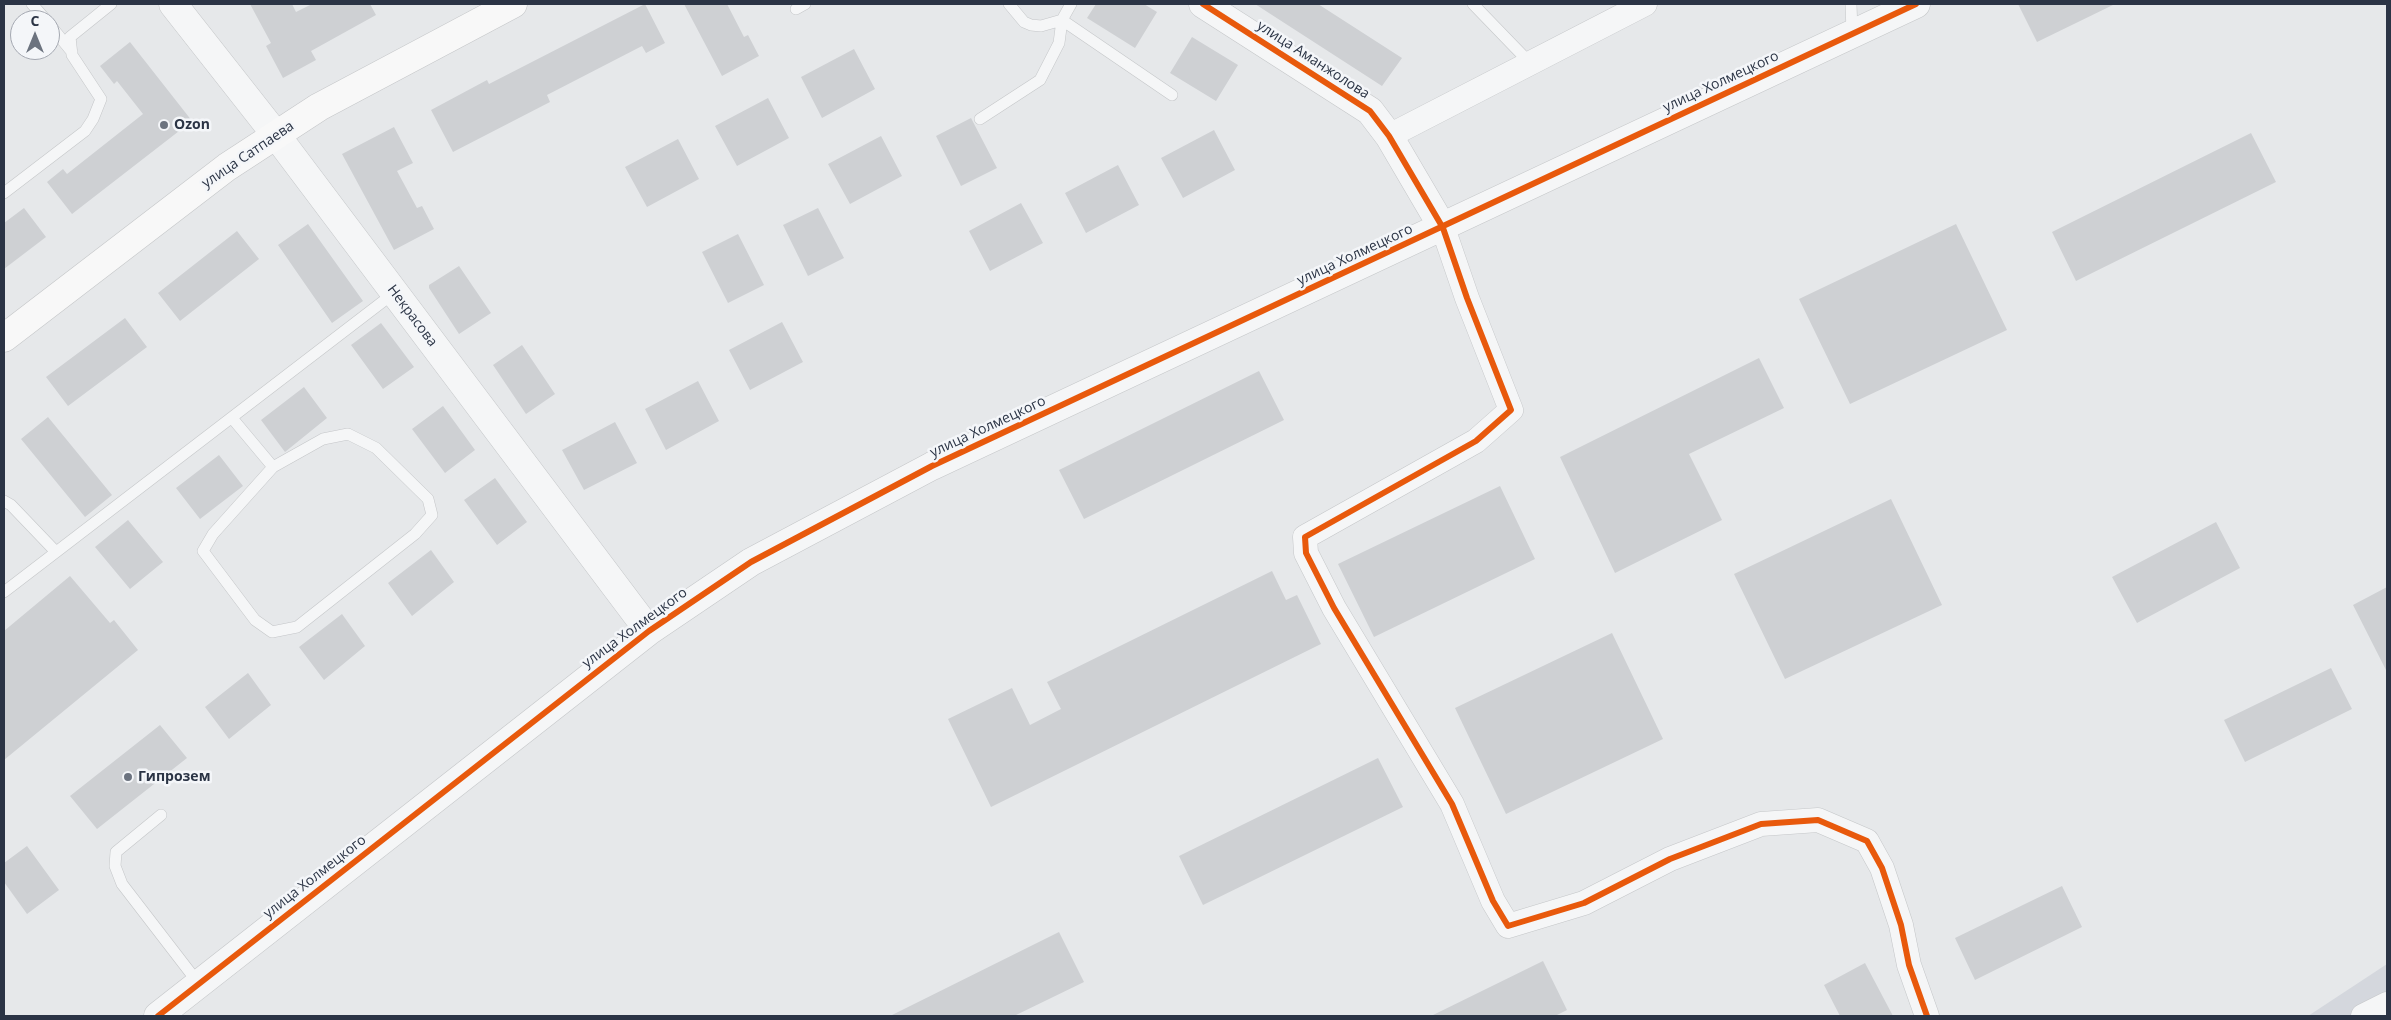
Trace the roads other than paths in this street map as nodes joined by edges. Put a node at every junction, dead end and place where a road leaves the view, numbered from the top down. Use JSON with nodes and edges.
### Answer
{"nodes":[{"id":1,"x":111,"y":4,"type":"edge"},
{"id":2,"x":173,"y":4,"type":"edge"},
{"id":3,"x":513,"y":4,"type":"edge"},
{"id":4,"x":1009,"y":4,"type":"edge"},
{"id":5,"x":1071,"y":4,"type":"edge"},
{"id":6,"x":1203,"y":4,"type":"edge"},
{"id":7,"x":1473,"y":4,"type":"edge"},
{"id":8,"x":1645,"y":4,"type":"edge"},
{"id":9,"x":1851,"y":4,"type":"edge"},
{"id":10,"x":1916,"y":4,"type":"edge"},
{"id":11,"x":1062,"y":20,"type":"junction"},
{"id":12,"x":1852,"y":34,"type":"junction"},
{"id":13,"x":60,"y":37,"type":"edge"},
{"id":14,"x":72,"y":52,"type":"junction"},
{"id":15,"x":1530,"y":64,"type":"junction"},
{"id":16,"x":1172,"y":95,"type":"dead end"},
{"id":17,"x":980,"y":118,"type":"dead end"},
{"id":18,"x":276,"y":135,"type":"junction"},
{"id":19,"x":1390,"y":136,"type":"junction"},
{"id":20,"x":4,"y":193,"type":"edge"},
{"id":21,"x":1443,"y":228,"type":"junction"},
{"id":22,"x":394,"y":293,"type":"junction"},
{"id":23,"x":4,"y":338,"type":"edge"},
{"id":24,"x":232,"y":418,"type":"junction"},
{"id":25,"x":273,"y":468,"type":"junction"},
{"id":26,"x":4,"y":501,"type":"edge"},
{"id":27,"x":56,"y":552,"type":"junction"},
{"id":28,"x":4,"y":592,"type":"edge"},
{"id":29,"x":649,"y":631,"type":"junction"},
{"id":30,"x":161,"y":816,"type":"dead end"},
{"id":31,"x":199,"y":984,"type":"junction"},
{"id":32,"x":2387,"y":1004,"type":"edge"},
{"id":33,"x":158,"y":1016,"type":"edge"},
{"id":34,"x":1927,"y":1016,"type":"edge"},
{"id":35,"x":2364,"y":1016,"type":"edge"}],
"edges":[{"from":1,"to":14,"type":"lane"},
{"from":2,"to":18,"type":"street","name":"Некрасова"},
{"from":3,"to":18,"type":"main road","name":"улица Сатпаева"},
{"from":4,"to":11,"type":"lane"},
{"from":5,"to":11,"type":"lane"},
{"from":6,"to":19,"type":"street","name":"улица Аманжолова"},
{"from":7,"to":15,"type":"lane"},
{"from":8,"to":15,"type":"street"},
{"from":9,"to":12,"type":"lane"},
{"from":10,"to":12,"type":"street","name":"улица Холмецкого"},
{"from":11,"to":16,"type":"lane"},
{"from":11,"to":17,"type":"lane"},
{"from":12,"to":21,"type":"street","name":"улица Холмецкого"},
{"from":13,"to":14,"type":"lane"},
{"from":14,"to":20,"type":"lane"},
{"from":15,"to":19,"type":"street"},
{"from":18,"to":22,"type":"street","name":"Некрасова"},
{"from":18,"to":23,"type":"main road","name":"улица Сатпаева"},
{"from":19,"to":21,"type":"street","name":"улица Аманжолова"},
{"from":21,"to":29,"type":"street","name":"улица Холмецкого"},
{"from":21,"to":34,"type":"street"},
{"from":22,"to":24,"type":"lane"},
{"from":22,"to":29,"type":"street","name":"Некрасова"},
{"from":24,"to":25,"type":"lane"},
{"from":24,"to":27,"type":"lane"},
{"from":25,"to":25,"type":"lane"},
{"from":26,"to":27,"type":"lane"},
{"from":27,"to":28,"type":"lane"},
{"from":29,"to":31,"type":"street","name":"улица Холмецкого"},
{"from":30,"to":31,"type":"lane"},
{"from":31,"to":33,"type":"street","name":"улица Холмецкого"},
{"from":32,"to":35,"type":"street"}]}
